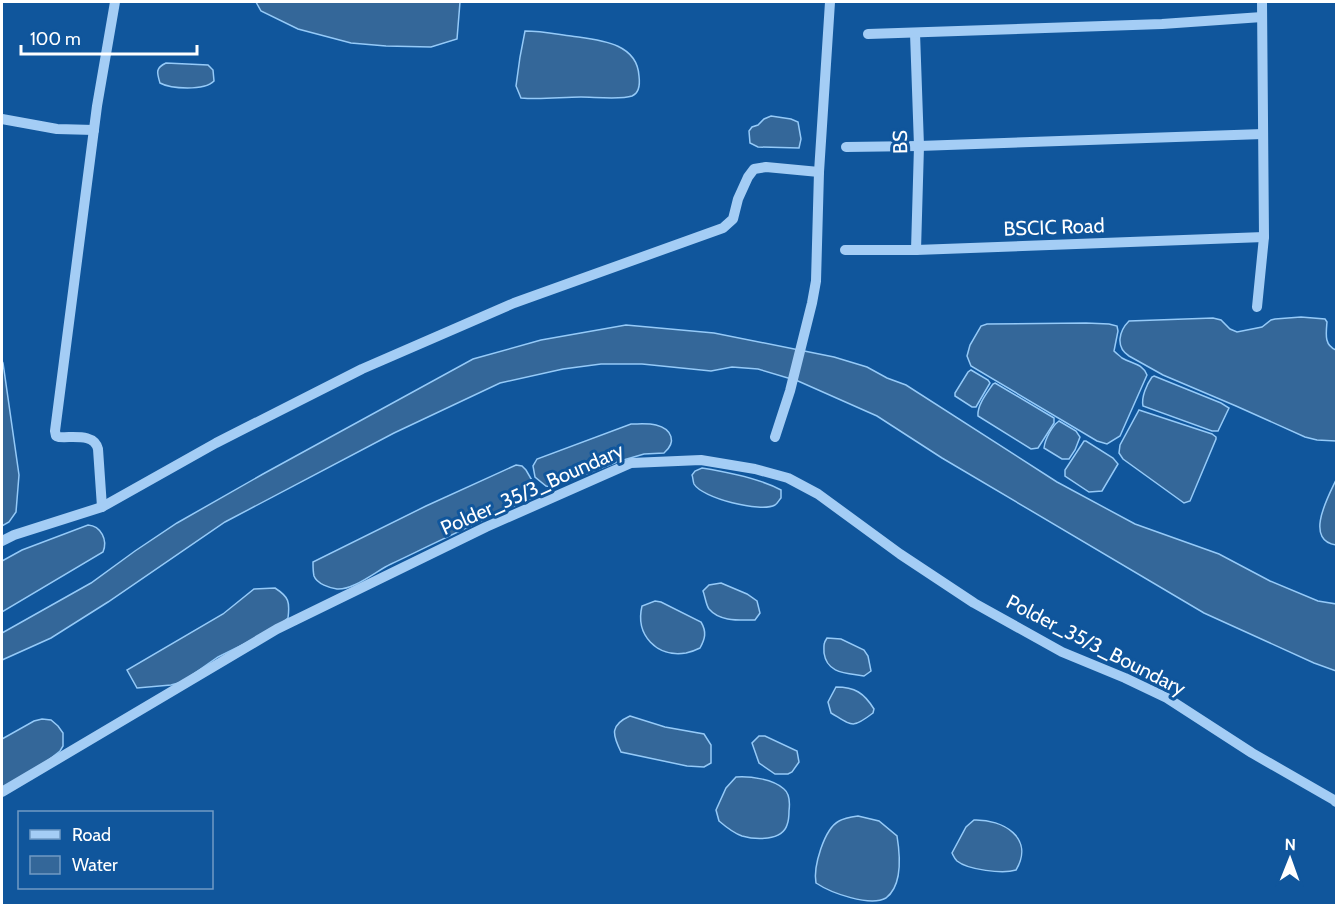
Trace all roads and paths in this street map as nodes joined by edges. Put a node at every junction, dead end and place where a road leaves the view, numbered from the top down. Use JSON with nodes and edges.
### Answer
{"nodes":[{"id":1,"x":115,"y":2,"type":"edge"},
{"id":2,"x":830,"y":2,"type":"edge"},
{"id":3,"x":1262,"y":2,"type":"edge"},
{"id":4,"x":1262,"y":17,"type":"junction"},
{"id":5,"x":915,"y":33,"type":"junction"},
{"id":6,"x":868,"y":34,"type":"dead end"},
{"id":7,"x":2,"y":119,"type":"edge"},
{"id":8,"x":94,"y":130,"type":"junction"},
{"id":9,"x":1263,"y":134,"type":"junction"},
{"id":10,"x":919,"y":146,"type":"junction"},
{"id":11,"x":846,"y":147,"type":"dead end"},
{"id":12,"x":819,"y":172,"type":"junction"},
{"id":13,"x":1264,"y":237,"type":"junction"},
{"id":14,"x":845,"y":250,"type":"dead end"},
{"id":15,"x":916,"y":250,"type":"junction"},
{"id":16,"x":1257,"y":307,"type":"dead end"},
{"id":17,"x":775,"y":437,"type":"dead end"},
{"id":18,"x":102,"y":507,"type":"junction"},
{"id":19,"x":2,"y":541,"type":"edge"},
{"id":20,"x":2,"y":792,"type":"edge"},
{"id":21,"x":1336,"y":802,"type":"edge"}],
"edges":[{"from":1,"to":8,"type":"street"},
{"from":2,"to":12,"type":"street"},
{"from":3,"to":4,"type":"street"},
{"from":4,"to":5,"type":"street"},
{"from":4,"to":9,"type":"street"},
{"from":5,"to":6,"type":"street"},
{"from":5,"to":10,"type":"street","name":"BS"},
{"from":7,"to":8,"type":"street"},
{"from":8,"to":18,"type":"street"},
{"from":9,"to":10,"type":"street"},
{"from":9,"to":13,"type":"street"},
{"from":10,"to":11,"type":"street"},
{"from":10,"to":15,"type":"street","name":"BS"},
{"from":12,"to":17,"type":"street"},
{"from":12,"to":18,"type":"street"},
{"from":13,"to":15,"type":"street","name":"BSCIC Road"},
{"from":13,"to":16,"type":"street"},
{"from":14,"to":15,"type":"street","name":"BSCIC Road"},
{"from":18,"to":19,"type":"street"},
{"from":20,"to":21,"type":"street","name":"Polder_35/3_Boundary"}]}
